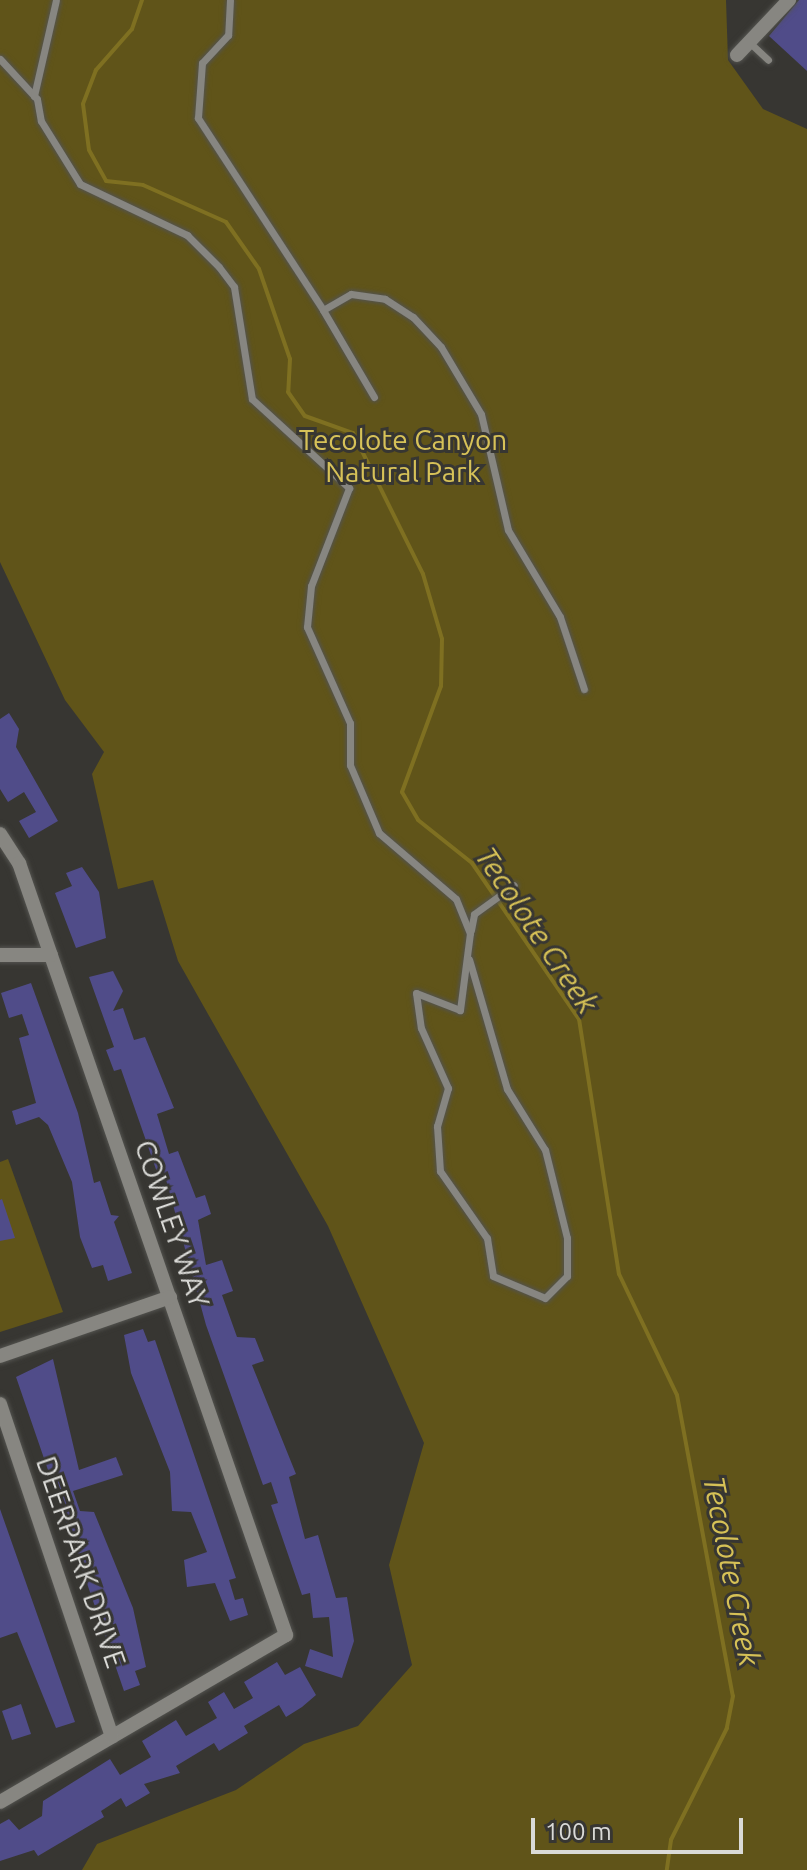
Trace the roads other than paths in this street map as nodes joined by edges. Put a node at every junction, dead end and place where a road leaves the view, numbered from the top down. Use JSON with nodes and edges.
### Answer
{"nodes":[{"id":1,"x":56,"y":0,"type":"edge"},
{"id":2,"x":230,"y":0,"type":"edge"},
{"id":3,"x":789,"y":0,"type":"edge"},
{"id":4,"x":749,"y":42,"type":"junction"},
{"id":5,"x":737,"y":55,"type":"dead end"},
{"id":6,"x":0,"y":59,"type":"edge"},
{"id":7,"x":768,"y":60,"type":"dead end"},
{"id":8,"x":34,"y":96,"type":"junction"},
{"id":9,"x":323,"y":310,"type":"junction"},
{"id":10,"x":374,"y":397,"type":"dead end"},
{"id":11,"x":584,"y":689,"type":"dead end"},
{"id":12,"x":0,"y":834,"type":"edge"},
{"id":13,"x":514,"y":885,"type":"dead end"},
{"id":14,"x":470,"y":933,"type":"junction"},
{"id":15,"x":0,"y":955,"type":"edge"},
{"id":16,"x":51,"y":955,"type":"junction"},
{"id":17,"x":469,"y":959,"type":"junction"},
{"id":18,"x":170,"y":1297,"type":"junction"},
{"id":19,"x":0,"y":1356,"type":"edge"},
{"id":20,"x":0,"y":1404,"type":"edge"},
{"id":21,"x":112,"y":1737,"type":"junction"},
{"id":22,"x":0,"y":1802,"type":"edge"}],
"edges":[{"from":1,"to":8,"type":"lane"},
{"from":2,"to":9,"type":"lane"},
{"from":3,"to":4,"type":"street"},
{"from":4,"to":5,"type":"street"},
{"from":4,"to":7,"type":"lane"},
{"from":6,"to":8,"type":"lane"},
{"from":8,"to":14,"type":"lane"},
{"from":9,"to":10,"type":"lane"},
{"from":9,"to":11,"type":"lane"},
{"from":12,"to":16,"type":"street","name":"COWLEY WAY"},
{"from":13,"to":14,"type":"lane"},
{"from":14,"to":17,"type":"lane"},
{"from":15,"to":16,"type":"street"},
{"from":16,"to":18,"type":"street","name":"COWLEY WAY"},
{"from":17,"to":17,"type":"lane"},
{"from":18,"to":19,"type":"street"},
{"from":18,"to":21,"type":"street","name":"COWLEY WAY"},
{"from":20,"to":21,"type":"street","name":"DEERPARK DRIVE"},
{"from":21,"to":22,"type":"street"}]}
